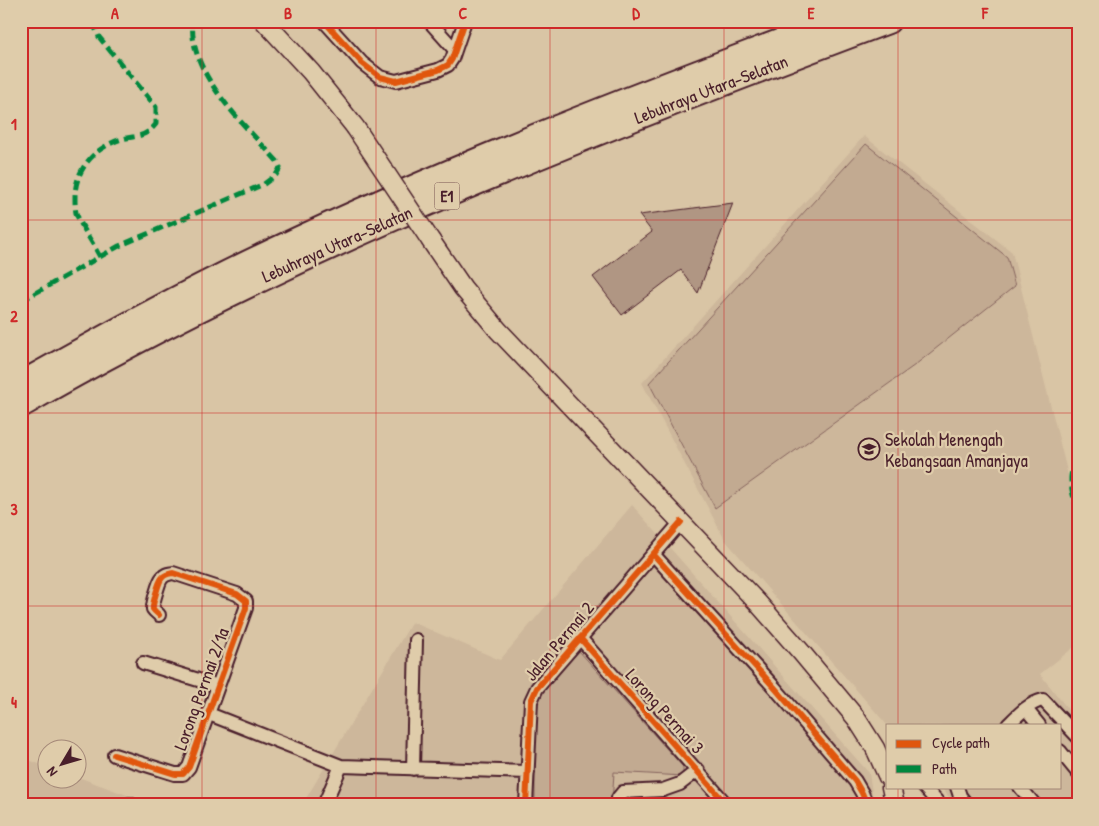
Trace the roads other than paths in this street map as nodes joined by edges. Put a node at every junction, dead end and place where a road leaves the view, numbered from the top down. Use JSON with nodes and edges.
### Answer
{"nodes":[{"id":1,"x":264,"y":21,"type":"edge"},
{"id":2,"x":324,"y":21,"type":"edge"},
{"id":3,"x":430,"y":21,"type":"edge"},
{"id":4,"x":465,"y":21,"type":"edge"},
{"id":5,"x":835,"y":21,"type":"edge"},
{"id":6,"x":888,"y":21,"type":"edge"},
{"id":7,"x":455,"y":50,"type":"junction"},
{"id":8,"x":21,"y":384,"type":"edge"},
{"id":9,"x":21,"y":405,"type":"edge"},
{"id":10,"x":681,"y":522,"type":"junction"},
{"id":11,"x":653,"y":554,"type":"junction"},
{"id":12,"x":159,"y":615,"type":"dead end"},
{"id":13,"x":580,"y":638,"type":"junction"},
{"id":14,"x":416,"y":640,"type":"dead end"},
{"id":15,"x":143,"y":663,"type":"dead end"},
{"id":16,"x":218,"y":686,"type":"junction"},
{"id":17,"x":1026,"y":709,"type":"junction"},
{"id":18,"x":209,"y":714,"type":"junction"},
{"id":19,"x":1009,"y":724,"type":"edge"},
{"id":20,"x":1038,"y":724,"type":"edge"},
{"id":21,"x":1078,"y":737,"type":"edge"},
{"id":22,"x":1062,"y":753,"type":"edge"},
{"id":23,"x":114,"y":755,"type":"dead end"},
{"id":24,"x":341,"y":766,"type":"junction"},
{"id":25,"x":413,"y":769,"type":"junction"},
{"id":26,"x":698,"y":770,"type":"junction"},
{"id":27,"x":528,"y":772,"type":"junction"},
{"id":28,"x":1078,"y":772,"type":"edge"},
{"id":29,"x":886,"y":773,"type":"edge"},
{"id":30,"x":891,"y":788,"type":"edge"},
{"id":31,"x":925,"y":788,"type":"edge"},
{"id":32,"x":957,"y":788,"type":"edge"},
{"id":33,"x":1021,"y":788,"type":"edge"},
{"id":34,"x":324,"y":805,"type":"edge"},
{"id":35,"x":526,"y":805,"type":"edge"},
{"id":36,"x":618,"y":805,"type":"edge"},
{"id":37,"x":727,"y":805,"type":"edge"},
{"id":38,"x":866,"y":805,"type":"edge"},
{"id":39,"x":895,"y":805,"type":"edge"},
{"id":40,"x":940,"y":805,"type":"edge"},
{"id":41,"x":967,"y":805,"type":"edge"},
{"id":42,"x":1035,"y":805,"type":"edge"}],
"edges":[{"from":1,"to":10,"type":"main road","bridge":true},
{"from":2,"to":7,"type":"street"},
{"from":3,"to":7,"type":"street"},
{"from":4,"to":7,"type":"street"},
{"from":5,"to":8,"type":"highway","name":"Lebuhraya Utara–Selatan","number":"E1"},
{"from":6,"to":9,"type":"highway","name":"Lebuhraya Utara–Selatan","number":"E1"},
{"from":10,"to":11,"type":"street","name":"Jalan Permai 2"},
{"from":10,"to":29,"type":"main road"},
{"from":11,"to":13,"type":"street","name":"Jalan Permai 2"},
{"from":11,"to":38,"type":"street"},
{"from":12,"to":16,"type":"street","name":"Lorong Permai 2/1a"},
{"from":13,"to":26,"type":"street","name":"Lorong Permai 3"},
{"from":13,"to":27,"type":"street","name":"Jalan Permai 2"},
{"from":14,"to":25,"type":"street"},
{"from":15,"to":16,"type":"street"},
{"from":16,"to":18,"type":"street","name":"Lorong Permai 2/1a"},
{"from":17,"to":19,"type":"street"},
{"from":17,"to":20,"type":"street"},
{"from":17,"to":21,"type":"street"},
{"from":18,"to":23,"type":"street","name":"Lorong Permai 2/1a"},
{"from":18,"to":24,"type":"street"},
{"from":22,"to":28,"type":"street"},
{"from":24,"to":25,"type":"street"},
{"from":24,"to":34,"type":"street"},
{"from":25,"to":27,"type":"street"},
{"from":26,"to":36,"type":"street"},
{"from":26,"to":37,"type":"street","name":"Lorong Permai 3"},
{"from":27,"to":35,"type":"street","name":"Jalan Permai 2"},
{"from":30,"to":39,"type":"main road"},
{"from":31,"to":40,"type":"street"},
{"from":32,"to":41,"type":"street"},
{"from":33,"to":42,"type":"street"}]}
